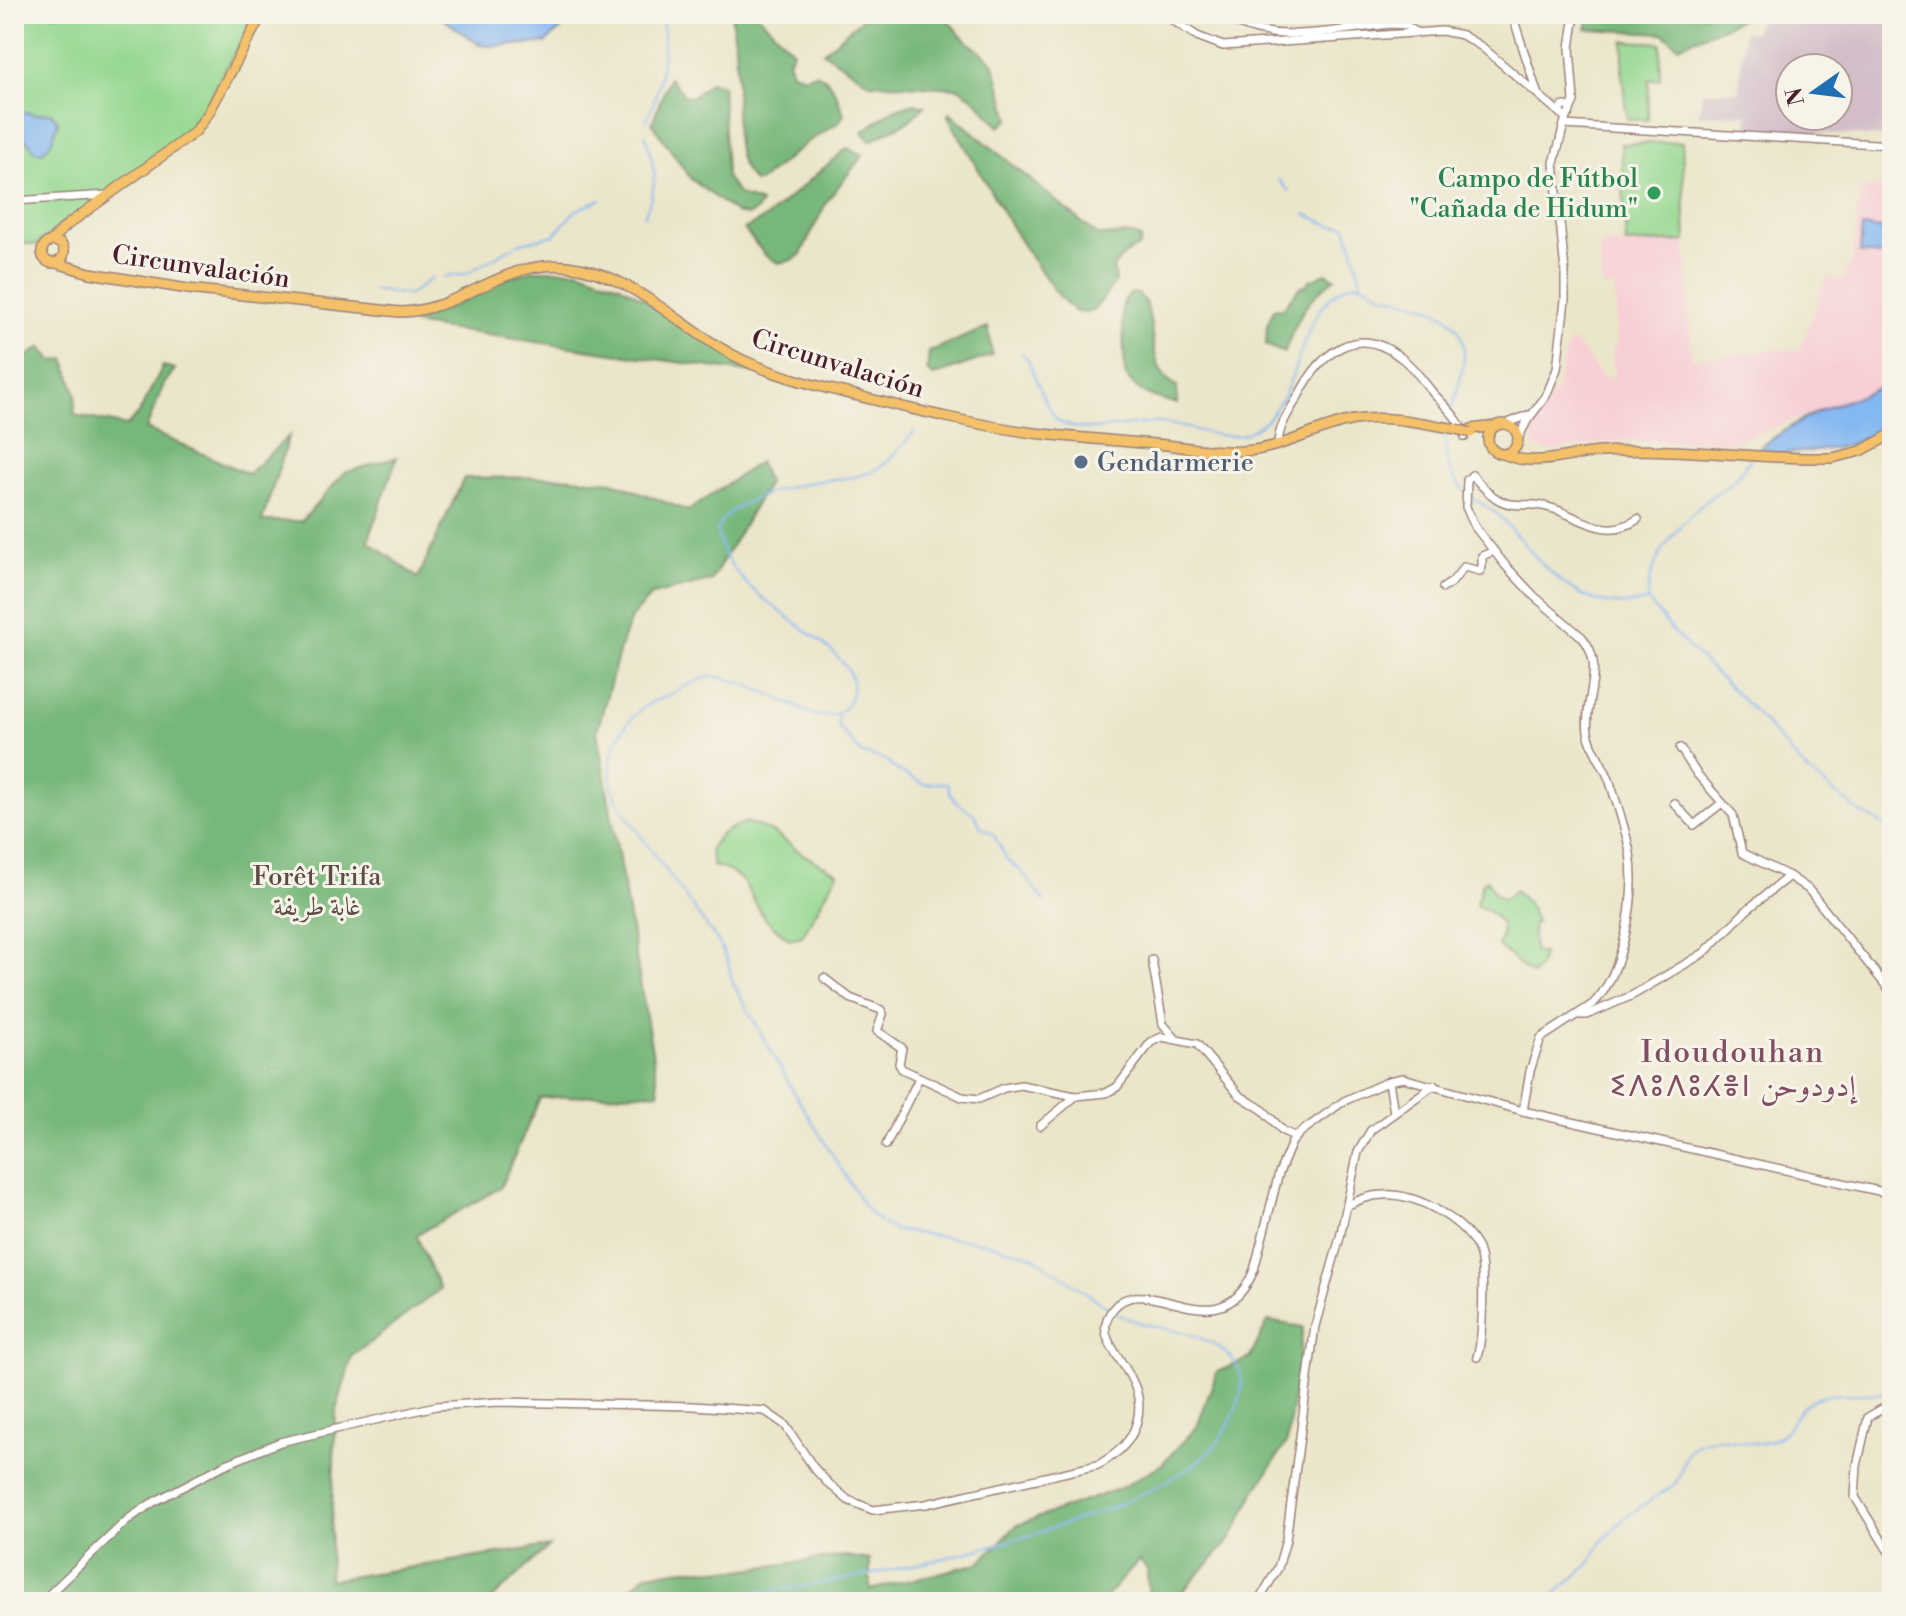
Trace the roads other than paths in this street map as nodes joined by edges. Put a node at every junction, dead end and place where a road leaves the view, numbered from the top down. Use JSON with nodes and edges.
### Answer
{"nodes":[{"id":1,"x":262,"y":14,"type":"edge"},
{"id":2,"x":1163,"y":14,"type":"edge"},
{"id":3,"x":1221,"y":14,"type":"edge"},
{"id":4,"x":1512,"y":14,"type":"edge"},
{"id":5,"x":1575,"y":14,"type":"edge"},
{"id":6,"x":1416,"y":32,"type":"junction"},
{"id":7,"x":1540,"y":97,"type":"junction"},
{"id":8,"x":1565,"y":113,"type":"junction"},
{"id":9,"x":1892,"y":145,"type":"edge"},
{"id":10,"x":111,"y":196,"type":"junction"},
{"id":11,"x":14,"y":201,"type":"edge"},
{"id":12,"x":72,"y":223,"type":"junction"},
{"id":13,"x":51,"y":241,"type":"junction"},
{"id":14,"x":64,"y":249,"type":"junction"},
{"id":15,"x":56,"y":263,"type":"junction"},
{"id":16,"x":90,"y":273,"type":"junction"},
{"id":17,"x":1533,"y":411,"type":"junction"},
{"id":18,"x":1501,"y":425,"type":"junction"},
{"id":19,"x":1469,"y":433,"type":"junction"},
{"id":20,"x":1892,"y":434,"type":"edge"},
{"id":21,"x":1519,"y":439,"type":"junction"},
{"id":22,"x":1489,"y":443,"type":"junction"},
{"id":23,"x":1278,"y":445,"type":"junction"},
{"id":24,"x":1506,"y":455,"type":"junction"},
{"id":25,"x":1555,"y":458,"type":"junction"},
{"id":26,"x":1638,"y":519,"type":"dead end"},
{"id":27,"x":1494,"y":551,"type":"junction"},
{"id":28,"x":1443,"y":588,"type":"dead end"},
{"id":29,"x":1680,"y":748,"type":"dead end"},
{"id":30,"x":1674,"y":803,"type":"dead end"},
{"id":31,"x":1722,"y":803,"type":"junction"},
{"id":32,"x":1789,"y":876,"type":"junction"},
{"id":33,"x":1152,"y":960,"type":"dead end"},
{"id":34,"x":824,"y":978,"type":"dead end"},
{"id":35,"x":1892,"y":993,"type":"edge"},
{"id":36,"x":1579,"y":1015,"type":"junction"},
{"id":37,"x":1176,"y":1039,"type":"junction"},
{"id":38,"x":919,"y":1078,"type":"junction"},
{"id":39,"x":1389,"y":1081,"type":"junction"},
{"id":40,"x":1434,"y":1085,"type":"junction"},
{"id":41,"x":1076,"y":1096,"type":"junction"},
{"id":42,"x":1523,"y":1111,"type":"junction"},
{"id":43,"x":1394,"y":1113,"type":"junction"},
{"id":44,"x":1040,"y":1126,"type":"dead end"},
{"id":45,"x":1296,"y":1137,"type":"junction"},
{"id":46,"x":886,"y":1145,"type":"dead end"},
{"id":47,"x":1892,"y":1194,"type":"edge"},
{"id":48,"x":1348,"y":1205,"type":"junction"},
{"id":49,"x":1892,"y":1295,"type":"edge"},
{"id":50,"x":1891,"y":1329,"type":"edge"},
{"id":51,"x":1477,"y":1357,"type":"dead end"},
{"id":52,"x":1892,"y":1403,"type":"edge"},
{"id":53,"x":1892,"y":1557,"type":"edge"},
{"id":54,"x":41,"y":1602,"type":"edge"},
{"id":55,"x":1258,"y":1602,"type":"edge"}],
"edges":[{"from":1,"to":10,"type":"main road"},
{"from":2,"to":6,"type":"street"},
{"from":3,"to":6,"type":"street"},
{"from":4,"to":7,"type":"street"},
{"from":5,"to":8,"type":"street"},
{"from":6,"to":7,"type":"street"},
{"from":7,"to":8,"type":"street"},
{"from":8,"to":9,"type":"street"},
{"from":8,"to":17,"type":"street"},
{"from":10,"to":11,"type":"street"},
{"from":10,"to":12,"type":"main road"},
{"from":12,"to":13,"type":"main road"},
{"from":12,"to":14,"type":"main road"},
{"from":13,"to":14,"type":"main road"},
{"from":13,"to":15,"type":"main road"},
{"from":14,"to":15,"type":"main road"},
{"from":14,"to":16,"type":"main road"},
{"from":15,"to":16,"type":"main road","name":"Circunvalación"},
{"from":16,"to":23,"type":"main road","name":"Circunvalación"},
{"from":17,"to":18,"type":"street"},
{"from":17,"to":21,"type":"street"},
{"from":18,"to":19,"type":"main road"},
{"from":18,"to":21,"type":"main road"},
{"from":18,"to":22,"type":"main road"},
{"from":19,"to":22,"type":"main road"},
{"from":19,"to":23,"type":"main road","name":"Circunvalación","bridge":true},
{"from":19,"to":23,"type":"street"},
{"from":20,"to":25,"type":"main road"},
{"from":21,"to":24,"type":"main road"},
{"from":21,"to":25,"type":"main road"},
{"from":22,"to":24,"type":"main road"},
{"from":24,"to":25,"type":"main road"},
{"from":26,"to":27,"type":"street"},
{"from":27,"to":28,"type":"street"},
{"from":27,"to":36,"type":"street"},
{"from":29,"to":31,"type":"street"},
{"from":30,"to":31,"type":"street"},
{"from":31,"to":32,"type":"street"},
{"from":32,"to":35,"type":"street"},
{"from":32,"to":36,"type":"street"},
{"from":33,"to":37,"type":"street"},
{"from":34,"to":38,"type":"street"},
{"from":36,"to":42,"type":"street"},
{"from":37,"to":41,"type":"street"},
{"from":37,"to":45,"type":"street"},
{"from":38,"to":41,"type":"street"},
{"from":38,"to":46,"type":"street"},
{"from":39,"to":40,"type":"street"},
{"from":39,"to":43,"type":"street"},
{"from":39,"to":45,"type":"street"},
{"from":40,"to":42,"type":"street"},
{"from":40,"to":43,"type":"street"},
{"from":41,"to":44,"type":"street"},
{"from":42,"to":47,"type":"street"},
{"from":43,"to":48,"type":"street"},
{"from":45,"to":54,"type":"street"},
{"from":48,"to":51,"type":"street"},
{"from":48,"to":55,"type":"street"},
{"from":49,"to":50,"type":"street"},
{"from":52,"to":53,"type":"street"}]}
